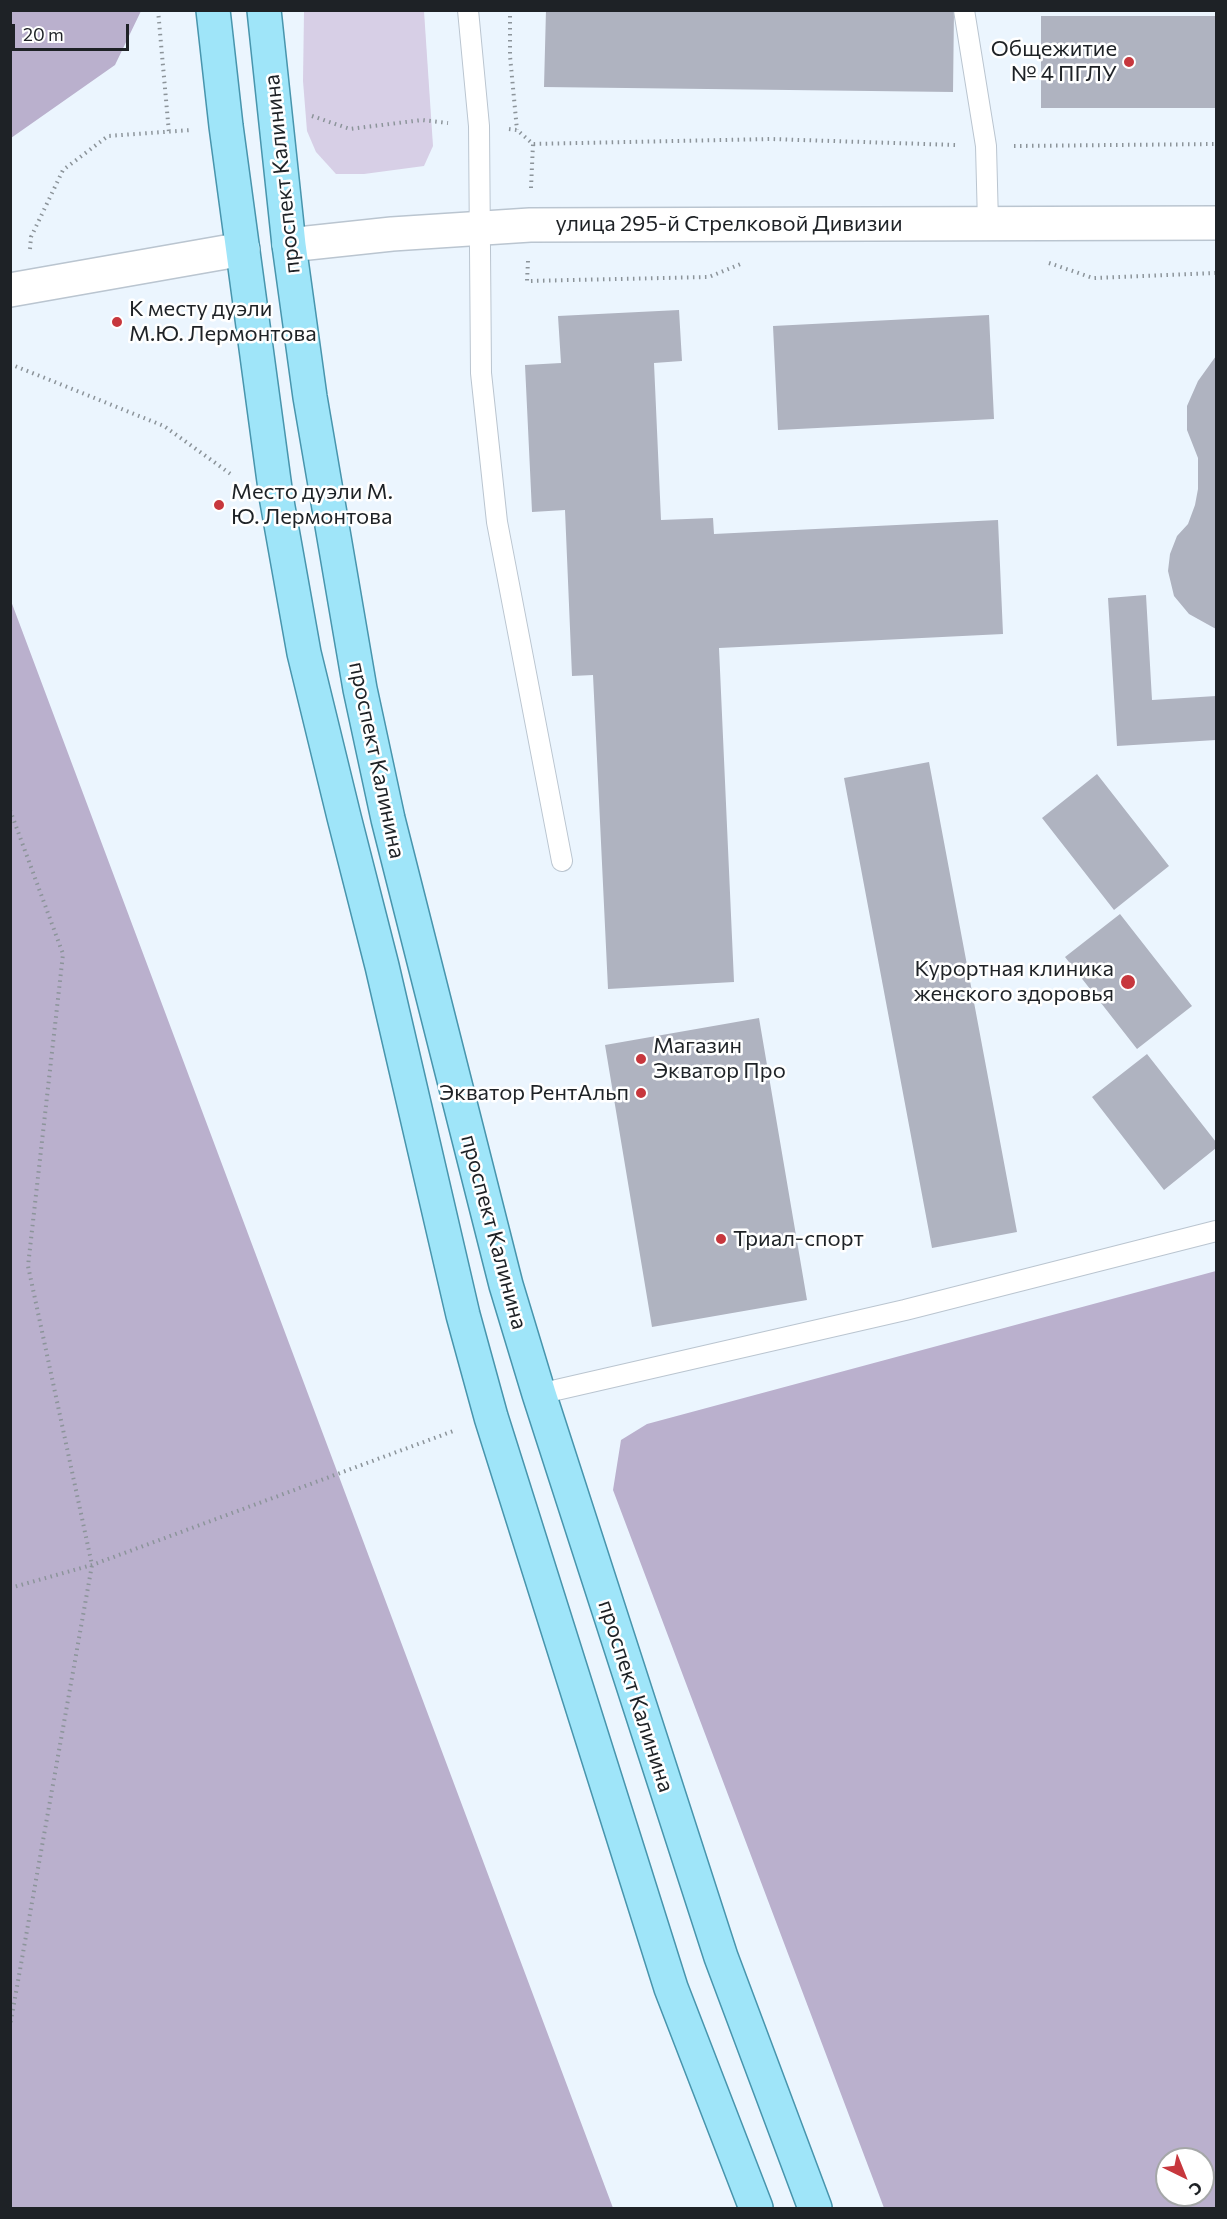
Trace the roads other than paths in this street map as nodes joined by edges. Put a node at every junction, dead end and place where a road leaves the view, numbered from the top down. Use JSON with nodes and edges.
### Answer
{"nodes":[{"id":1,"x":213,"y":10,"type":"edge"},
{"id":2,"x":264,"y":10,"type":"edge"},
{"id":3,"x":468,"y":10,"type":"edge"},
{"id":4,"x":964,"y":10,"type":"edge"},
{"id":5,"x":988,"y":223,"type":"junction"},
{"id":6,"x":1216,"y":223,"type":"edge"},
{"id":7,"x":481,"y":229,"type":"junction"},
{"id":8,"x":289,"y":245,"type":"junction"},
{"id":9,"x":243,"y":249,"type":"junction"},
{"id":10,"x":19,"y":288,"type":"edge"},
{"id":11,"x":562,"y":861,"type":"dead end"},
{"id":12,"x":1216,"y":1231,"type":"edge"},
{"id":13,"x":539,"y":1394,"type":"junction"},
{"id":14,"x":756,"y":2208,"type":"edge"},
{"id":15,"x":815,"y":2208,"type":"edge"}],
"edges":[{"from":1,"to":9,"type":"main road","name":"проспект Калинина"},
{"from":2,"to":8,"type":"main road","name":"проспект Калинина"},
{"from":3,"to":7,"type":"lane"},
{"from":4,"to":5,"type":"lane"},
{"from":5,"to":6,"type":"street","name":"улица 295-й Стрелковой Дивизии"},
{"from":5,"to":7,"type":"street","name":"улица 295-й Стрелковой Дивизии"},
{"from":7,"to":8,"type":"street","name":"улица 295-й Стрелковой Дивизии"},
{"from":7,"to":11,"type":"lane"},
{"from":8,"to":9,"type":"main road","name":"улица 295-й Стрелковой Дивизии"},
{"from":8,"to":13,"type":"main road","name":"проспект Калинина"},
{"from":9,"to":10,"type":"street"},
{"from":9,"to":14,"type":"main road","name":"проспект Калинина"},
{"from":12,"to":13,"type":"lane"},
{"from":13,"to":15,"type":"main road","name":"проспект Калинина"}]}
